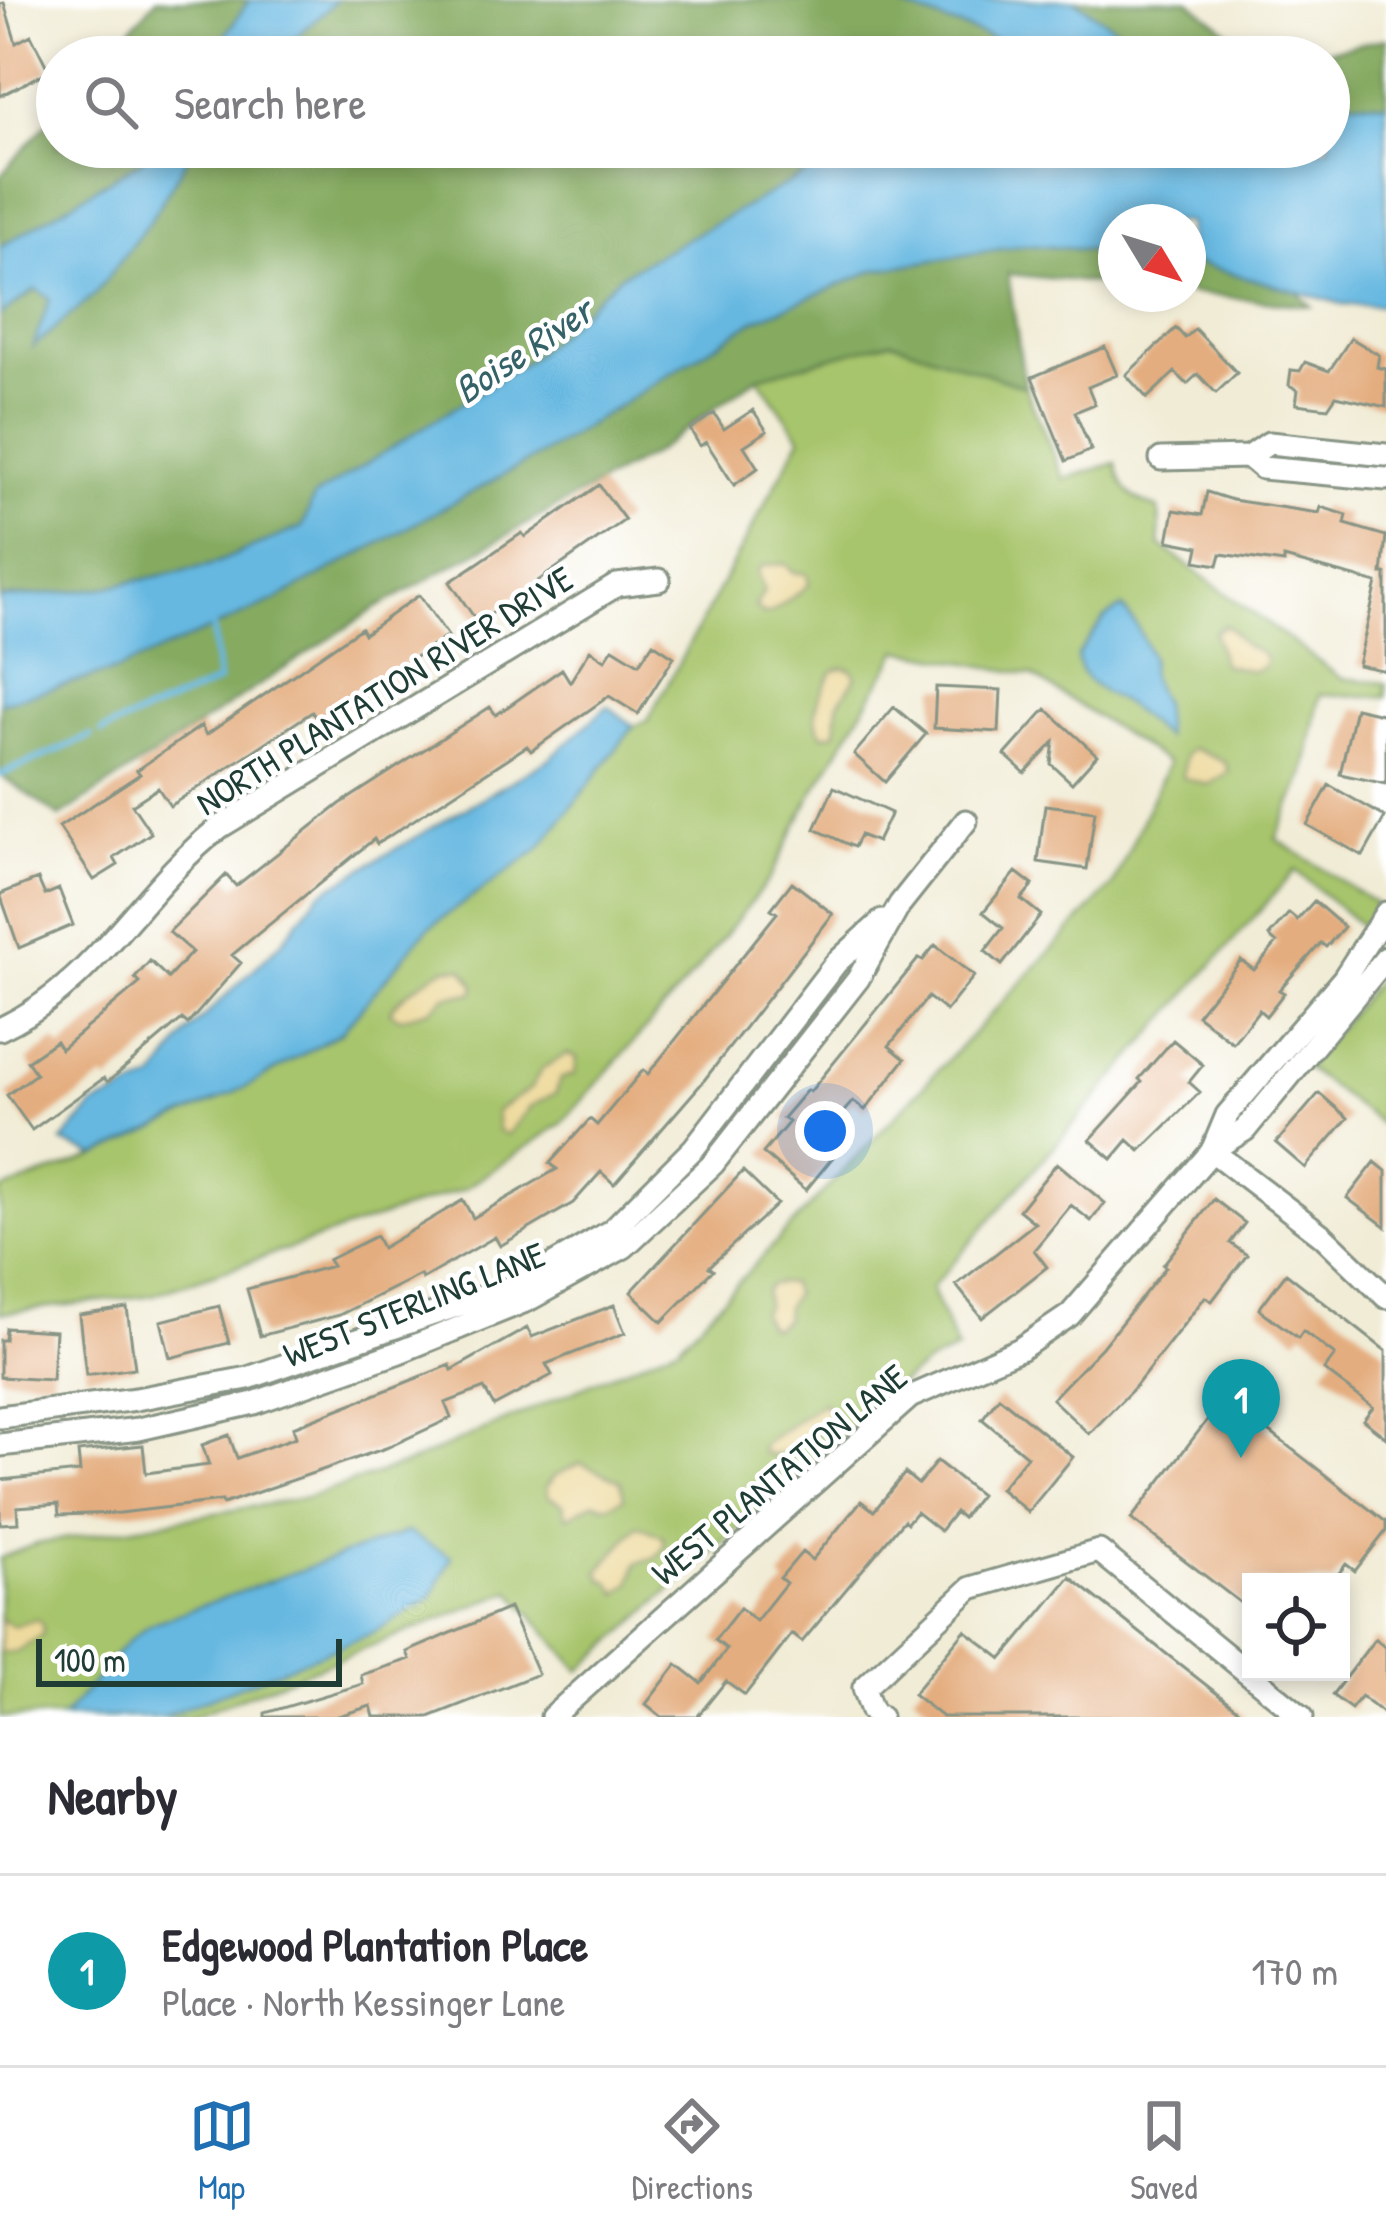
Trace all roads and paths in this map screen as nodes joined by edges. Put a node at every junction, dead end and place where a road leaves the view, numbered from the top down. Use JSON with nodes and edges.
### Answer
{"nodes":[{"id":1,"x":1386,"y":455,"type":"edge"},
{"id":2,"x":1249,"y":457,"type":"junction"},
{"id":3,"x":1161,"y":459,"type":"dead end"},
{"id":4,"x":1386,"y":479,"type":"edge"},
{"id":5,"x":659,"y":580,"type":"dead end"},
{"id":6,"x":966,"y":821,"type":"dead end"},
{"id":7,"x":900,"y":904,"type":"junction"},
{"id":8,"x":1386,"y":914,"type":"edge"},
{"id":9,"x":1386,"y":958,"type":"edge"},
{"id":10,"x":0,"y":1029,"type":"edge"},
{"id":11,"x":1212,"y":1151,"type":"junction"},
{"id":12,"x":1386,"y":1297,"type":"edge"},
{"id":13,"x":0,"y":1417,"type":"edge"},
{"id":14,"x":0,"y":1445,"type":"edge"},
{"id":15,"x":552,"y":1717,"type":"edge"},
{"id":16,"x":880,"y":1717,"type":"edge"},
{"id":17,"x":1302,"y":1717,"type":"edge"}],
"edges":[{"from":1,"to":2,"type":"street"},
{"from":2,"to":3,"type":"street"},
{"from":2,"to":4,"type":"street"},
{"from":5,"to":10,"type":"street","name":"NORTH PLANTATION RIVER DRIVE"},
{"from":6,"to":7,"type":"street","name":"WEST STERLING LANE"},
{"from":7,"to":13,"type":"street","name":"WEST STERLING LANE"},
{"from":7,"to":14,"type":"street","name":"WEST STERLING LANE"},
{"from":8,"to":11,"type":"street","name":"WEST PLANTATION LANE"},
{"from":9,"to":11,"type":"street","name":"WEST PLANTATION LANE"},
{"from":11,"to":12,"type":"street"},
{"from":11,"to":15,"type":"street","name":"WEST PLANTATION LANE"},
{"from":16,"to":17,"type":"street"}]}
